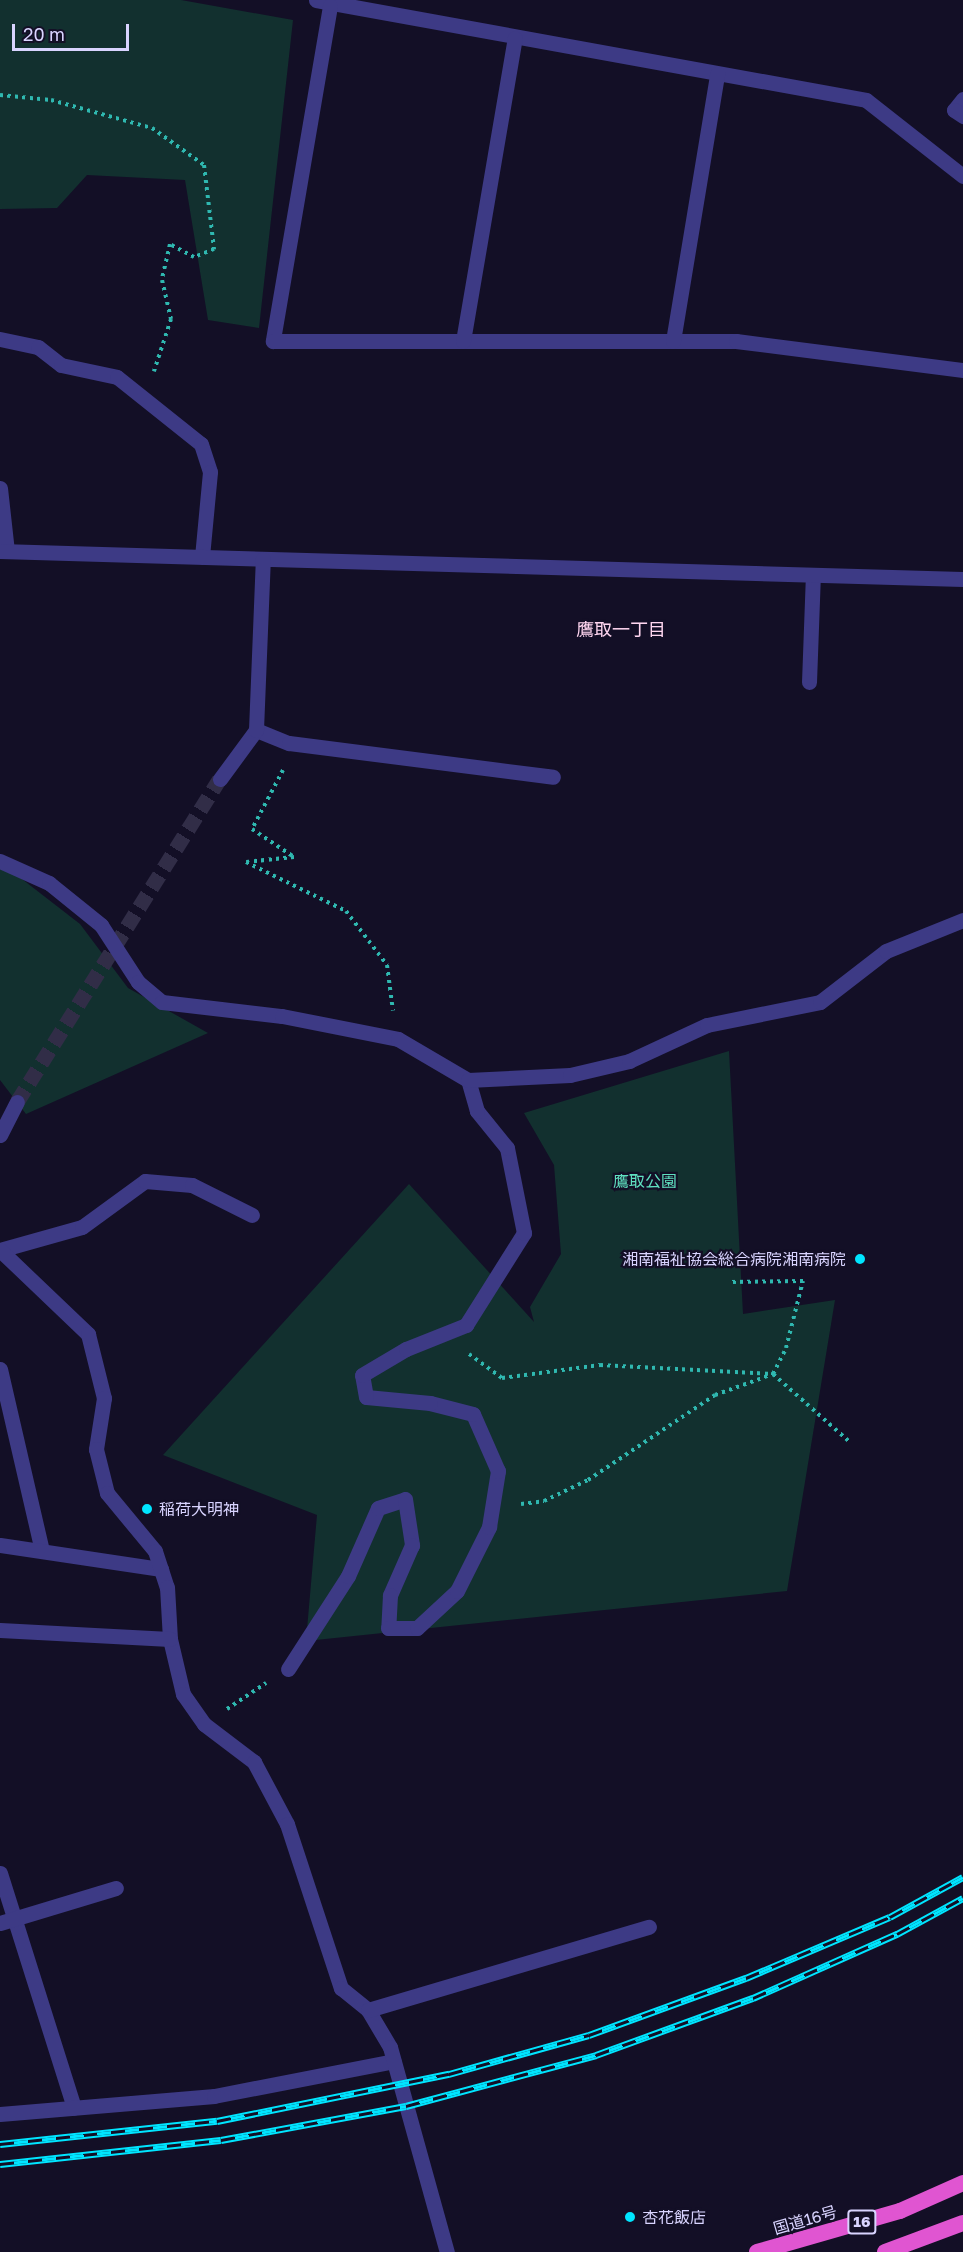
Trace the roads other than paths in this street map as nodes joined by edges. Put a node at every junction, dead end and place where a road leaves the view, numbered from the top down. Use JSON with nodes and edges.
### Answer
{"nodes":[{"id":1,"x":323,"y":3,"type":"edge"},
{"id":2,"x":516,"y":38,"type":"junction"},
{"id":3,"x":717,"y":74,"type":"junction"},
{"id":4,"x":963,"y":99,"type":"edge"},
{"id":5,"x":963,"y":116,"type":"edge"},
{"id":6,"x":963,"y":176,"type":"edge"},
{"id":7,"x":0,"y":339,"type":"edge"},
{"id":8,"x":463,"y":341,"type":"junction"},
{"id":9,"x":673,"y":341,"type":"junction"},
{"id":10,"x":963,"y":370,"type":"edge"},
{"id":11,"x":0,"y":488,"type":"edge"},
{"id":12,"x":3,"y":551,"type":"edge"},
{"id":13,"x":202,"y":557,"type":"junction"},
{"id":14,"x":263,"y":559,"type":"junction"},
{"id":15,"x":813,"y":575,"type":"junction"},
{"id":16,"x":963,"y":579,"type":"edge"},
{"id":17,"x":809,"y":682,"type":"dead end"},
{"id":18,"x":256,"y":730,"type":"junction"},
{"id":19,"x":553,"y":777,"type":"dead end"},
{"id":20,"x":220,"y":778,"type":"tunnel mouth"},
{"id":21,"x":0,"y":861,"type":"edge"},
{"id":22,"x":963,"y":920,"type":"edge"},
{"id":23,"x":468,"y":1080,"type":"junction"},
{"id":24,"x":17,"y":1102,"type":"tunnel mouth"},
{"id":25,"x":0,"y":1134,"type":"edge"},
{"id":26,"x":252,"y":1215,"type":"dead end"},
{"id":27,"x":0,"y":1250,"type":"edge"},
{"id":28,"x":0,"y":1369,"type":"edge"},
{"id":29,"x":0,"y":1545,"type":"edge"},
{"id":30,"x":41,"y":1548,"type":"junction"},
{"id":31,"x":161,"y":1569,"type":"junction"},
{"id":32,"x":0,"y":1630,"type":"edge"},
{"id":33,"x":170,"y":1639,"type":"junction"},
{"id":34,"x":288,"y":1669,"type":"road end"},
{"id":35,"x":0,"y":1873,"type":"edge"},
{"id":36,"x":116,"y":1888,"type":"dead end"},
{"id":37,"x":7,"y":1921,"type":"edge"},
{"id":38,"x":649,"y":1927,"type":"dead end"},
{"id":39,"x":368,"y":2010,"type":"junction"},
{"id":40,"x":394,"y":2061,"type":"junction"},
{"id":41,"x":74,"y":2108,"type":"junction"},
{"id":42,"x":0,"y":2114,"type":"edge"},
{"id":43,"x":963,"y":2183,"type":"edge"},
{"id":44,"x":963,"y":2223,"type":"edge"},
{"id":45,"x":447,"y":2252,"type":"edge"},
{"id":46,"x":757,"y":2252,"type":"edge"},
{"id":47,"x":885,"y":2252,"type":"edge"}],
"edges":[{"from":1,"to":2,"type":"street"},
{"from":1,"to":8,"type":"street"},
{"from":2,"to":3,"type":"street"},
{"from":2,"to":8,"type":"street"},
{"from":3,"to":6,"type":"street"},
{"from":3,"to":9,"type":"street"},
{"from":4,"to":5,"type":"street"},
{"from":7,"to":13,"type":"street"},
{"from":8,"to":9,"type":"street"},
{"from":9,"to":10,"type":"street"},
{"from":11,"to":12,"type":"street"},
{"from":12,"to":13,"type":"street"},
{"from":13,"to":14,"type":"street"},
{"from":14,"to":15,"type":"street"},
{"from":14,"to":18,"type":"street"},
{"from":15,"to":16,"type":"street"},
{"from":15,"to":17,"type":"street"},
{"from":18,"to":19,"type":"street"},
{"from":18,"to":20,"type":"street"},
{"from":21,"to":23,"type":"street"},
{"from":22,"to":23,"type":"street"},
{"from":23,"to":34,"type":"street"},
{"from":24,"to":25,"type":"street"},
{"from":26,"to":27,"type":"street"},
{"from":27,"to":31,"type":"street"},
{"from":28,"to":30,"type":"street"},
{"from":29,"to":30,"type":"street"},
{"from":30,"to":31,"type":"street"},
{"from":31,"to":33,"type":"street"},
{"from":32,"to":33,"type":"street"},
{"from":33,"to":39,"type":"street"},
{"from":35,"to":37,"type":"street"},
{"from":36,"to":37,"type":"street"},
{"from":37,"to":41,"type":"street"},
{"from":38,"to":39,"type":"street"},
{"from":39,"to":40,"type":"street"},
{"from":40,"to":41,"type":"street"},
{"from":40,"to":45,"type":"street"},
{"from":41,"to":42,"type":"street"},
{"from":43,"to":46,"type":"highway","name":"国道16号","number":"16"},
{"from":44,"to":47,"type":"highway","number":"16"}]}
